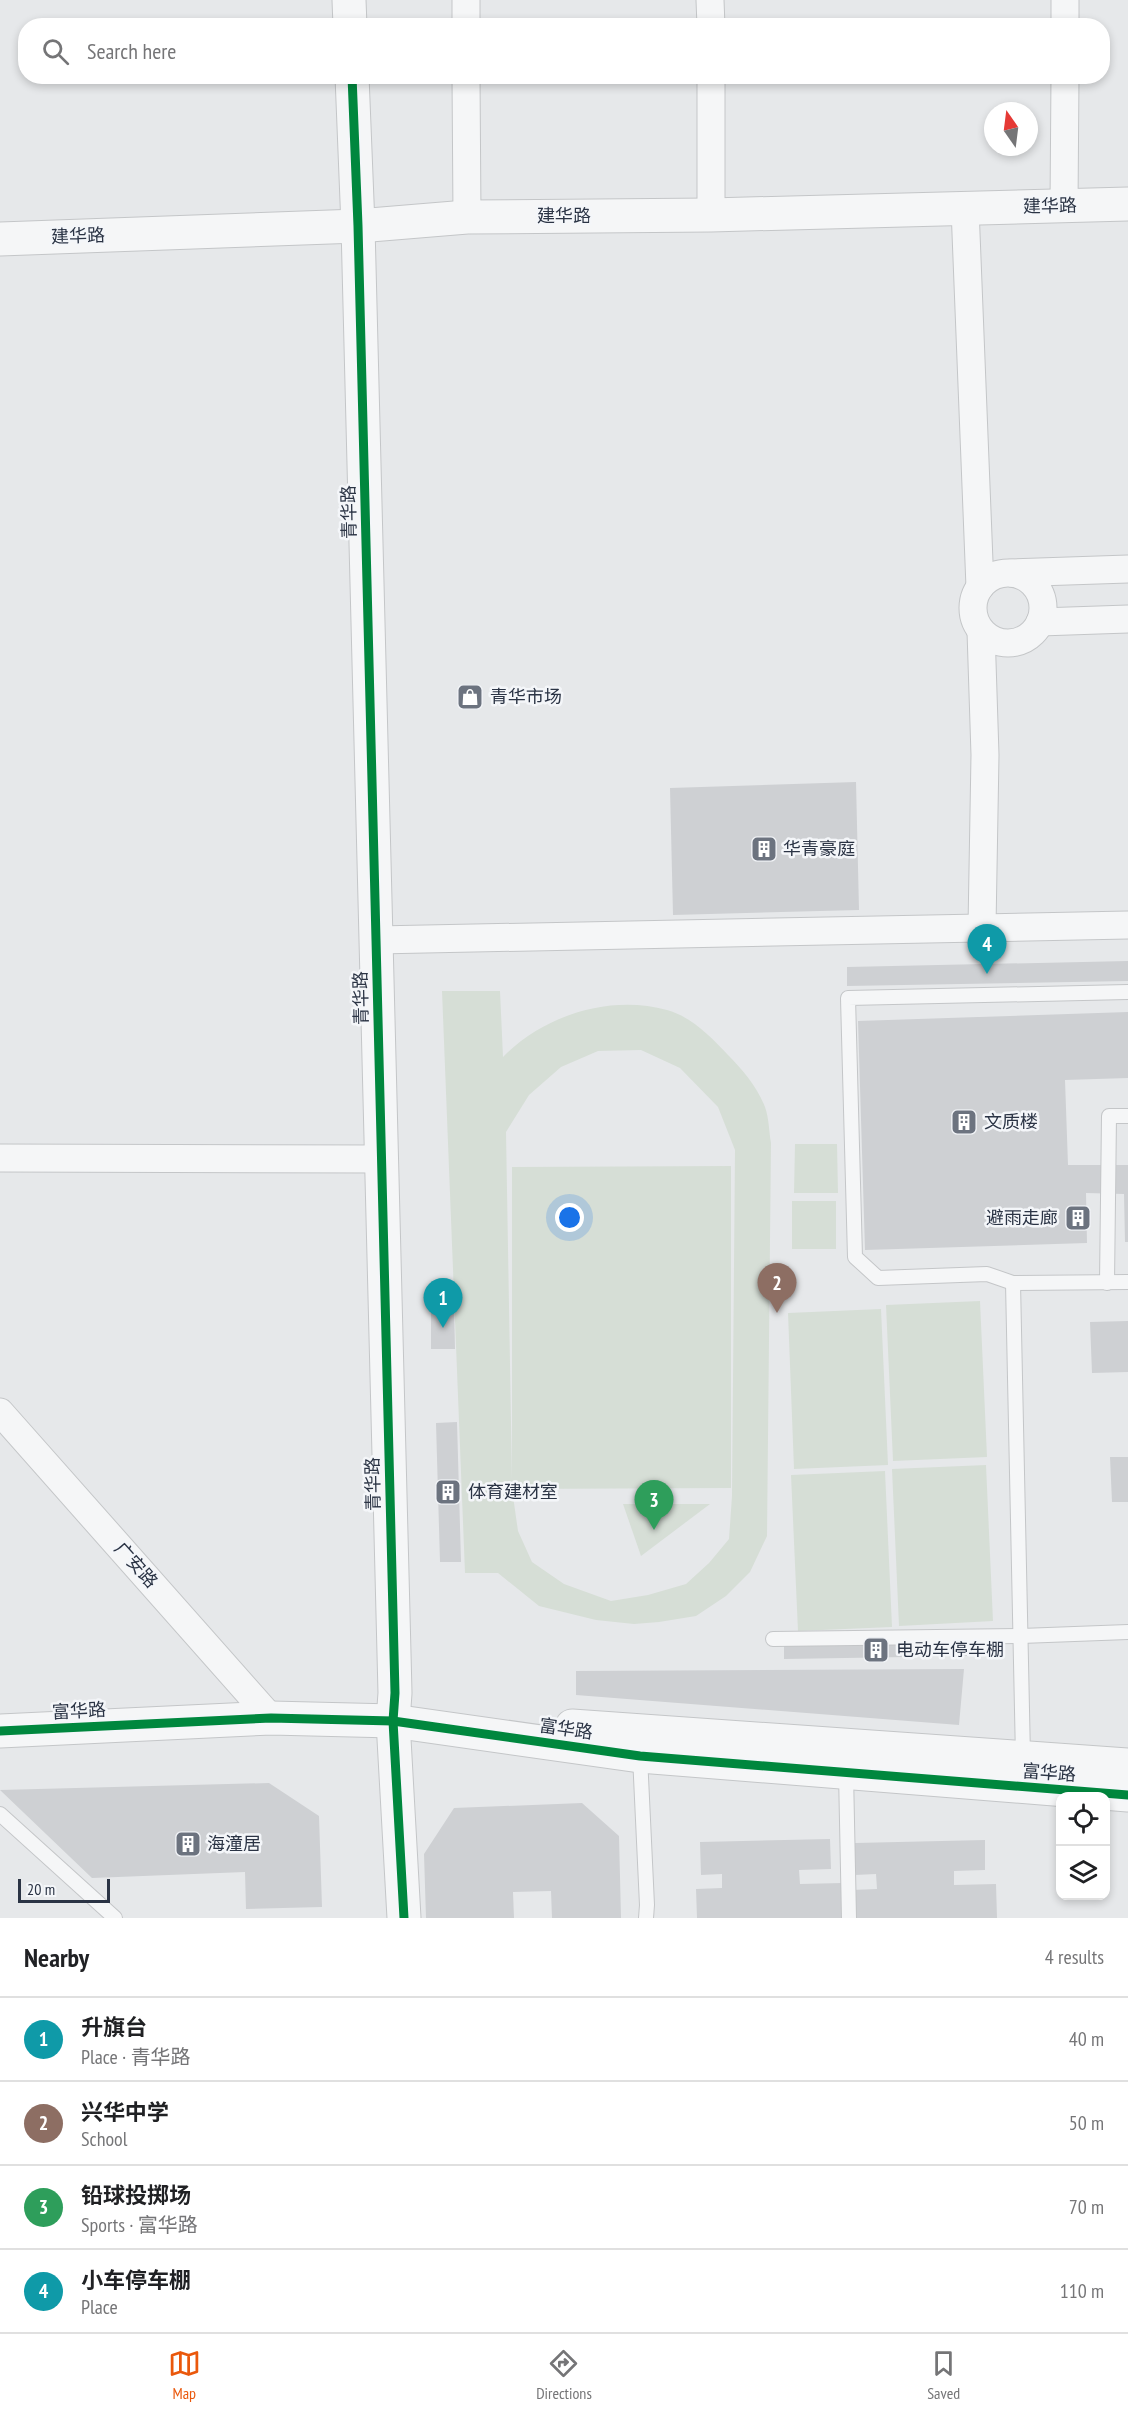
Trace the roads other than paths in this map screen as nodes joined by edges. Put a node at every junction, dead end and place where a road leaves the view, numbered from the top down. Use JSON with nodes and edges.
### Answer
{"nodes":[{"id":1,"x":349,"y":0,"type":"edge"},
{"id":2,"x":466,"y":0,"type":"edge"},
{"id":3,"x":711,"y":0,"type":"edge"},
{"id":4,"x":1065,"y":0,"type":"edge"},
{"id":5,"x":350,"y":18,"type":"edge"},
{"id":6,"x":466,"y":18,"type":"edge"},
{"id":7,"x":711,"y":18,"type":"edge"},
{"id":8,"x":1065,"y":18,"type":"edge"},
{"id":9,"x":352,"y":84,"type":"edge"},
{"id":10,"x":466,"y":84,"type":"edge"},
{"id":11,"x":711,"y":84,"type":"edge"},
{"id":12,"x":1065,"y":84,"type":"edge"},
{"id":13,"x":1128,"y":204,"type":"edge"},
{"id":14,"x":1064,"y":206,"type":"junction"},
{"id":15,"x":965,"y":208,"type":"junction"},
{"id":16,"x":711,"y":215,"type":"junction"},
{"id":17,"x":467,"y":217,"type":"junction"},
{"id":18,"x":358,"y":226,"type":"junction"},
{"id":19,"x":0,"y":239,"type":"edge"},
{"id":20,"x":1128,"y":569,"type":"edge"},
{"id":21,"x":1010,"y":573,"type":"junction"},
{"id":22,"x":980,"y":587,"type":"junction"},
{"id":23,"x":1128,"y":619,"type":"edge"},
{"id":24,"x":1040,"y":622,"type":"junction"},
{"id":25,"x":981,"y":631,"type":"junction"},
{"id":26,"x":1128,"y":925,"type":"edge"},
{"id":27,"x":982,"y":927,"type":"junction"},
{"id":28,"x":376,"y":940,"type":"junction"},
{"id":29,"x":1128,"y":992,"type":"edge"},
{"id":30,"x":1128,"y":1116,"type":"edge"},
{"id":31,"x":0,"y":1158,"type":"edge"},
{"id":32,"x":382,"y":1159,"type":"junction"},
{"id":33,"x":1128,"y":1282,"type":"edge"},
{"id":34,"x":1013,"y":1283,"type":"junction"},
{"id":35,"x":1107,"y":1283,"type":"junction"},
{"id":36,"x":0,"y":1412,"type":"edge"},
{"id":37,"x":1128,"y":1632,"type":"edge"},
{"id":38,"x":1021,"y":1636,"type":"junction"},
{"id":39,"x":773,"y":1639,"type":"dead end"},
{"id":40,"x":272,"y":1718,"type":"junction"},
{"id":41,"x":393,"y":1721,"type":"junction"},
{"id":42,"x":0,"y":1731,"type":"edge"},
{"id":43,"x":640,"y":1756,"type":"junction"},
{"id":44,"x":1023,"y":1757,"type":"junction"},
{"id":45,"x":1128,"y":1765,"type":"edge"},
{"id":46,"x":846,"y":1773,"type":"junction"},
{"id":47,"x":1128,"y":1795,"type":"edge"},
{"id":48,"x":0,"y":1814,"type":"edge"},
{"id":49,"x":115,"y":1918,"type":"edge"},
{"id":50,"x":404,"y":1918,"type":"edge"},
{"id":51,"x":646,"y":1918,"type":"edge"},
{"id":52,"x":849,"y":1918,"type":"edge"}],
"edges":[{"from":1,"to":5,"type":"street"},
{"from":2,"to":6,"type":"street"},
{"from":3,"to":7,"type":"street"},
{"from":4,"to":8,"type":"street"},
{"from":9,"to":18,"type":"street","name":"青华路"},
{"from":10,"to":17,"type":"street"},
{"from":11,"to":16,"type":"street"},
{"from":12,"to":14,"type":"street"},
{"from":13,"to":14,"type":"street","name":"建华路"},
{"from":14,"to":15,"type":"street","name":"建华路"},
{"from":15,"to":16,"type":"street","name":"建华路"},
{"from":15,"to":22,"type":"street"},
{"from":16,"to":17,"type":"street","name":"建华路"},
{"from":17,"to":18,"type":"street","name":"建华路"},
{"from":18,"to":19,"type":"street","name":"建华路"},
{"from":18,"to":28,"type":"street","name":"青华路"},
{"from":20,"to":21,"type":"street"},
{"from":21,"to":22,"type":"street"},
{"from":21,"to":24,"type":"street"},
{"from":22,"to":25,"type":"street"},
{"from":23,"to":24,"type":"street"},
{"from":24,"to":25,"type":"street"},
{"from":25,"to":27,"type":"street"},
{"from":26,"to":27,"type":"street"},
{"from":27,"to":28,"type":"street"},
{"from":28,"to":32,"type":"street","name":"青华路"},
{"from":29,"to":34,"type":"lane"},
{"from":30,"to":35,"type":"lane"},
{"from":31,"to":32,"type":"street"},
{"from":32,"to":41,"type":"street","name":"青华路"},
{"from":33,"to":35,"type":"lane"},
{"from":34,"to":35,"type":"lane"},
{"from":34,"to":38,"type":"lane"},
{"from":36,"to":40,"type":"street","name":"广安路"},
{"from":37,"to":38,"type":"lane"},
{"from":38,"to":39,"type":"lane"},
{"from":38,"to":44,"type":"lane"},
{"from":40,"to":41,"type":"street","name":"富华路"},
{"from":40,"to":42,"type":"street","name":"富华路"},
{"from":41,"to":43,"type":"street","name":"富华路"},
{"from":41,"to":44,"type":"street","name":"富华路"},
{"from":41,"to":50,"type":"street","name":"青华路"},
{"from":43,"to":46,"type":"street","name":"富华路"},
{"from":43,"to":51,"type":"lane"},
{"from":44,"to":45,"type":"street","name":"富华路"},
{"from":46,"to":47,"type":"street","name":"富华路"},
{"from":46,"to":52,"type":"lane"},
{"from":48,"to":49,"type":"lane"}]}
